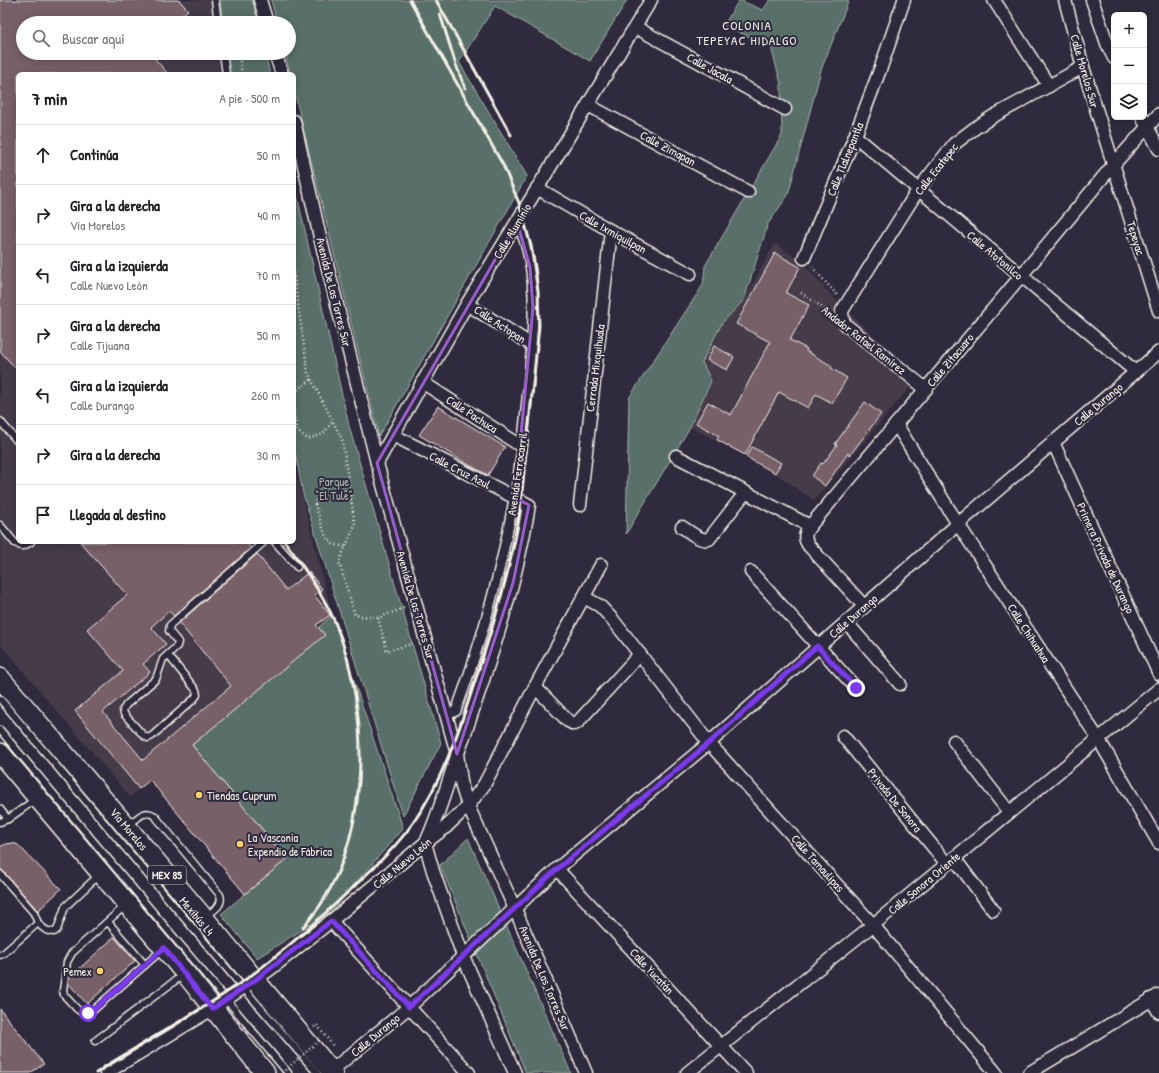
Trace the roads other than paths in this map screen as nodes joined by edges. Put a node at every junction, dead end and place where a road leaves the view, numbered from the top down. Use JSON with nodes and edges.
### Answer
{"nodes":[{"id":1,"x":215,"y":0,"type":"edge"},
{"id":2,"x":260,"y":0,"type":"edge"},
{"id":3,"x":651,"y":0,"type":"edge"},
{"id":4,"x":904,"y":0,"type":"edge"},
{"id":5,"x":994,"y":0,"type":"edge"},
{"id":6,"x":1065,"y":0,"type":"edge"},
{"id":7,"x":1092,"y":0,"type":"edge"},
{"id":8,"x":217,"y":16,"type":"edge"},
{"id":9,"x":265,"y":16,"type":"edge"},
{"id":10,"x":635,"y":27,"type":"junction"},
{"id":11,"x":1111,"y":52,"type":"edge"},
{"id":12,"x":224,"y":60,"type":"edge"},
{"id":13,"x":277,"y":60,"type":"edge"},
{"id":14,"x":1083,"y":67,"type":"junction"},
{"id":15,"x":226,"y":72,"type":"edge"},
{"id":16,"x":281,"y":72,"type":"edge"},
{"id":17,"x":1049,"y":86,"type":"junction"},
{"id":18,"x":588,"y":106,"type":"junction"},
{"id":19,"x":785,"y":109,"type":"dead end"},
{"id":20,"x":1159,"y":114,"type":"edge"},
{"id":21,"x":1144,"y":122,"type":"edge"},
{"id":22,"x":296,"y":130,"type":"edge"},
{"id":23,"x":855,"y":136,"type":"junction"},
{"id":24,"x":1159,"y":149,"type":"edge"},
{"id":25,"x":1114,"y":164,"type":"junction"},
{"id":26,"x":537,"y":188,"type":"junction"},
{"id":27,"x":918,"y":190,"type":"junction"},
{"id":28,"x":748,"y":192,"type":"dead end"},
{"id":29,"x":517,"y":222,"type":"junction"},
{"id":30,"x":611,"y":232,"type":"junction"},
{"id":31,"x":804,"y":258,"type":"road end"},
{"id":32,"x":690,"y":274,"type":"dead end"},
{"id":33,"x":1021,"y":276,"type":"junction"},
{"id":34,"x":467,"y":304,"type":"junction"},
{"id":35,"x":1159,"y":311,"type":"edge"},
{"id":36,"x":843,"y":322,"type":"joint"},
{"id":37,"x":532,"y":345,"type":"junction"},
{"id":38,"x":1159,"y":352,"type":"edge"},
{"id":39,"x":1136,"y":372,"type":"junction"},
{"id":40,"x":422,"y":382,"type":"junction"},
{"id":41,"x":926,"y":389,"type":"junction"},
{"id":42,"x":0,"y":421,"type":"edge"},
{"id":43,"x":896,"y":424,"type":"junction"},
{"id":44,"x":393,"y":435,"type":"junction"},
{"id":45,"x":16,"y":440,"type":"edge"},
{"id":46,"x":1053,"y":442,"type":"junction"},
{"id":47,"x":521,"y":446,"type":"junction"},
{"id":48,"x":676,"y":456,"type":"dead end"},
{"id":49,"x":377,"y":463,"type":"junction"},
{"id":50,"x":746,"y":493,"type":"junction"},
{"id":51,"x":515,"y":498,"type":"junction"},
{"id":52,"x":528,"y":505,"type":"joint"},
{"id":53,"x":580,"y":505,"type":"dead end"},
{"id":54,"x":958,"y":524,"type":"junction"},
{"id":55,"x":0,"y":525,"type":"edge"},
{"id":56,"x":810,"y":526,"type":"junction"},
{"id":57,"x":682,"y":527,"type":"dead end"},
{"id":58,"x":16,"y":543,"type":"edge"},
{"id":59,"x":17,"y":544,"type":"edge"},
{"id":60,"x":28,"y":544,"type":"edge"},
{"id":61,"x":262,"y":544,"type":"edge"},
{"id":62,"x":278,"y":544,"type":"edge"},
{"id":63,"x":601,"y":565,"type":"dead end"},
{"id":64,"x":297,"y":567,"type":"dead end"},
{"id":65,"x":751,"y":572,"type":"dead end"},
{"id":66,"x":584,"y":597,"type":"junction"},
{"id":67,"x":864,"y":606,"type":"junction"},
{"id":68,"x":846,"y":622,"type":"junction"},
{"id":69,"x":817,"y":646,"type":"junction"},
{"id":70,"x":640,"y":654,"type":"junction"},
{"id":71,"x":168,"y":655,"type":"junction"},
{"id":72,"x":1159,"y":674,"type":"edge"},
{"id":73,"x":0,"y":678,"type":"edge"},
{"id":74,"x":900,"y":684,"type":"dead end"},
{"id":75,"x":535,"y":687,"type":"junction"},
{"id":76,"x":856,"y":688,"type":"dead end"},
{"id":77,"x":1159,"y":689,"type":"edge"},
{"id":78,"x":0,"y":699,"type":"edge"},
{"id":79,"x":447,"y":715,"type":"junction"},
{"id":80,"x":0,"y":730,"type":"edge"},
{"id":81,"x":843,"y":736,"type":"dead end"},
{"id":82,"x":1098,"y":740,"type":"junction"},
{"id":83,"x":954,"y":741,"type":"dead end"},
{"id":84,"x":709,"y":743,"type":"junction"},
{"id":85,"x":0,"y":753,"type":"edge"},
{"id":86,"x":457,"y":754,"type":"junction"},
{"id":87,"x":37,"y":798,"type":"junction"},
{"id":88,"x":468,"y":806,"type":"junction"},
{"id":89,"x":0,"y":809,"type":"edge"},
{"id":90,"x":1010,"y":812,"type":"junction"},
{"id":91,"x":8,"y":818,"type":"junction"},
{"id":92,"x":0,"y":822,"type":"edge"},
{"id":93,"x":127,"y":827,"type":"junction"},
{"id":94,"x":425,"y":843,"type":"junction"},
{"id":95,"x":1159,"y":843,"type":"edge"},
{"id":96,"x":951,"y":861,"type":"junction"},
{"id":97,"x":557,"y":869,"type":"junction"},
{"id":98,"x":101,"y":873,"type":"junction"},
{"id":99,"x":0,"y":874,"type":"edge"},
{"id":100,"x":127,"y":904,"type":"junction"},
{"id":101,"x":515,"y":909,"type":"junction"},
{"id":102,"x":993,"y":910,"type":"dead end"},
{"id":103,"x":204,"y":918,"type":"junction"},
{"id":104,"x":331,"y":921,"type":"junction"},
{"id":105,"x":108,"y":922,"type":"junction"},
{"id":106,"x":38,"y":923,"type":"junction"},
{"id":107,"x":873,"y":925,"type":"junction"},
{"id":108,"x":164,"y":948,"type":"junction"},
{"id":109,"x":0,"y":955,"type":"edge"},
{"id":110,"x":463,"y":956,"type":"junction"},
{"id":111,"x":145,"y":965,"type":"junction"},
{"id":112,"x":185,"y":973,"type":"junction"},
{"id":113,"x":249,"y":984,"type":"junction"},
{"id":114,"x":1155,"y":997,"type":"edge"},
{"id":115,"x":219,"y":1004,"type":"junction"},
{"id":116,"x":409,"y":1007,"type":"junction"},
{"id":117,"x":1159,"y":1012,"type":"edge"},
{"id":118,"x":95,"y":1041,"type":"dead end"},
{"id":119,"x":721,"y":1045,"type":"junction"},
{"id":120,"x":327,"y":1072,"type":"edge"},
{"id":121,"x":106,"y":1073,"type":"edge"},
{"id":122,"x":265,"y":1073,"type":"edge"},
{"id":123,"x":288,"y":1073,"type":"edge"},
{"id":124,"x":468,"y":1073,"type":"edge"},
{"id":125,"x":514,"y":1073,"type":"edge"},
{"id":126,"x":586,"y":1073,"type":"edge"},
{"id":127,"x":687,"y":1073,"type":"edge"},
{"id":128,"x":746,"y":1073,"type":"edge"},
{"id":129,"x":996,"y":1073,"type":"edge"},
{"id":130,"x":1029,"y":1073,"type":"edge"}],
"edges":[{"from":1,"to":8,"type":"lane"},
{"from":2,"to":9,"type":"street"},
{"from":3,"to":10,"type":"street","name":"Calle Aluminio"},
{"from":4,"to":23,"type":"street","name":"Calle Tlalnepantla"},
{"from":5,"to":17,"type":"street"},
{"from":6,"to":14,"type":"street","name":"Calle Morelos Sur"},
{"from":7,"to":11,"type":"street"},
{"from":10,"to":18,"type":"street","name":"Calle Aluminio"},
{"from":10,"to":19,"type":"street","name":"Calle Jacala"},
{"from":12,"to":15,"type":"lane"},
{"from":13,"to":16,"type":"street"},
{"from":14,"to":17,"type":"street","name":"Calle Ecatepec"},
{"from":14,"to":25,"type":"street","name":"Calle Morelos Sur"},
{"from":17,"to":27,"type":"street","name":"Calle Ecatepec"},
{"from":18,"to":26,"type":"street","name":"Calle Aluminio"},
{"from":18,"to":28,"type":"street","name":"Calle Zimapan"},
{"from":20,"to":21,"type":"street","name":"Calle Zitacuaro"},
{"from":21,"to":24,"type":"street"},
{"from":21,"to":25,"type":"street","name":"Calle Zitacuaro"},
{"from":22,"to":49,"type":"street","name":"Avenida De Las Torres Sur"},
{"from":23,"to":27,"type":"street","name":"Calle Atotonilco"},
{"from":23,"to":31,"type":"street","name":"Calle Tlalnepantla"},
{"from":25,"to":33,"type":"street","name":"Calle Zitacuaro"},
{"from":25,"to":35,"type":"street","name":"Tepeyac"},
{"from":26,"to":29,"type":"street","name":"Calle Aluminio"},
{"from":26,"to":30,"type":"street","name":"Calle Ixmiquilpan"},
{"from":27,"to":33,"type":"street","name":"Calle Atotonilco"},
{"from":27,"to":36,"type":"street","name":"Calle Ecatepec"},
{"from":29,"to":34,"type":"street","name":"Calle Aluminio"},
{"from":29,"to":37,"type":"street","name":"Avenida Ferrocarril"},
{"from":30,"to":32,"type":"street","name":"Calle Ixmiquilpan"},
{"from":30,"to":53,"type":"street","name":"Cerrada Mixquihuala"},
{"from":33,"to":39,"type":"street","name":"Calle Atotonilco"},
{"from":33,"to":41,"type":"street","name":"Calle Zitacuaro"},
{"from":34,"to":37,"type":"street","name":"Calle Actopan"},
{"from":34,"to":40,"type":"street","name":"Calle Aluminio"},
{"from":36,"to":41,"type":"street","name":"Andador Rafael Ramírez"},
{"from":37,"to":47,"type":"street","name":"Avenida Ferrocarril"},
{"from":38,"to":39,"type":"street","name":"Calle Durango"},
{"from":39,"to":46,"type":"street","name":"Calle Durango"},
{"from":40,"to":44,"type":"street","name":"Calle Aluminio"},
{"from":40,"to":47,"type":"street","name":"Calle Pachuca"},
{"from":41,"to":43,"type":"street","name":"Calle Zitacuaro"},
{"from":42,"to":45,"type":"lane"},
{"from":43,"to":54,"type":"street","name":"Calle Chihuahua"},
{"from":43,"to":56,"type":"street","name":"Calle Zitacuaro"},
{"from":44,"to":49,"type":"street","name":"Calle Aluminio"},
{"from":44,"to":51,"type":"street","name":"Calle Cruz Azul"},
{"from":46,"to":54,"type":"street","name":"Calle Durango"},
{"from":46,"to":72,"type":"street","name":"Primera Privada de Durango"},
{"from":47,"to":51,"type":"street","name":"Avenida Ferrocarril"},
{"from":48,"to":50,"type":"street"},
{"from":49,"to":79,"type":"street","name":"Avenida De Las Torres Sur"},
{"from":50,"to":56,"type":"street"},
{"from":50,"to":57,"type":"street"},
{"from":51,"to":52,"type":"street","name":"Calle Cruz Azul"},
{"from":51,"to":79,"type":"street","name":"Avenida Ferrocarril"},
{"from":52,"to":86,"type":"street","name":"Avenida Ferrocarril"},
{"from":54,"to":67,"type":"street","name":"Calle Durango"},
{"from":54,"to":82,"type":"street","name":"Calle Chihuahua"},
{"from":55,"to":58,"type":"lane"},
{"from":56,"to":67,"type":"street"},
{"from":59,"to":60,"type":"lane"},
{"from":61,"to":71,"type":"lane"},
{"from":62,"to":64,"type":"lane"},
{"from":63,"to":66,"type":"street","name":"Calle Nuevo León"},
{"from":65,"to":69,"type":"street"},
{"from":66,"to":70,"type":"street","name":"Calle Tamaulipas"},
{"from":66,"to":75,"type":"street","name":"Calle Nuevo León"},
{"from":67,"to":68,"type":"street","name":"Calle Durango"},
{"from":68,"to":69,"type":"street","name":"Calle Durango"},
{"from":68,"to":74,"type":"street"},
{"from":69,"to":76,"type":"street"},
{"from":69,"to":84,"type":"street","name":"Calle Durango"},
{"from":70,"to":75,"type":"street"},
{"from":70,"to":84,"type":"street","name":"Calle Tamaulipas"},
{"from":71,"to":71,"type":"lane"},
{"from":73,"to":93,"type":"main road","name":"Vía Morelos","number":"MEX 85"},
{"from":75,"to":88,"type":"street","name":"Calle Nuevo León"},
{"from":77,"to":82,"type":"street","name":"Calle Sonora Oriente"},
{"from":78,"to":113,"type":"lane","name":"Mexibús L4"},
{"from":79,"to":86,"type":"street","name":"Avenida De Las Torres Sur"},
{"from":80,"to":115,"type":"lane"},
{"from":81,"to":96,"type":"street","name":"Privada De Sonora"},
{"from":82,"to":90,"type":"street","name":"Calle Sonora Oriente"},
{"from":82,"to":95,"type":"street","name":"Calle Chihuahua"},
{"from":83,"to":90,"type":"street"},
{"from":84,"to":97,"type":"street","name":"Calle Durango"},
{"from":84,"to":107,"type":"street","name":"Calle Tamaulipas"},
{"from":85,"to":87,"type":"main road"},
{"from":86,"to":88,"type":"street","name":"Avenida De Las Torres Sur"},
{"from":86,"to":94,"type":"street","name":"Avenida Ferrocarril"},
{"from":87,"to":91,"type":"lane"},
{"from":87,"to":98,"type":"main road"},
{"from":88,"to":94,"type":"street","name":"Calle Nuevo León"},
{"from":88,"to":101,"type":"street","name":"Avenida De Las Torres Sur"},
{"from":89,"to":91,"type":"lane"},
{"from":90,"to":96,"type":"street","name":"Calle Sonora Oriente"},
{"from":91,"to":92,"type":"lane"},
{"from":93,"to":103,"type":"main road","name":"Vía Morelos","number":"MEX 85"},
{"from":93,"to":103,"type":"lane"},
{"from":94,"to":104,"type":"street","name":"Calle Nuevo León"},
{"from":94,"to":110,"type":"street"},
{"from":96,"to":102,"type":"street","name":"Privada De Sonora"},
{"from":96,"to":107,"type":"street","name":"Calle Sonora Oriente"},
{"from":97,"to":101,"type":"street","name":"Calle Durango"},
{"from":97,"to":119,"type":"street","name":"Calle Yucatán"},
{"from":98,"to":100,"type":"main road"},
{"from":98,"to":106,"type":"lane"},
{"from":99,"to":106,"type":"lane"},
{"from":100,"to":105,"type":"lane"},
{"from":100,"to":108,"type":"main road"},
{"from":101,"to":110,"type":"street","name":"Calle Durango"},
{"from":101,"to":126,"type":"street","name":"Avenida De Las Torres Sur"},
{"from":103,"to":113,"type":"main road","name":"Vía Morelos","number":"MEX 85"},
{"from":104,"to":113,"type":"street","name":"Calle Nuevo León"},
{"from":104,"to":116,"type":"street"},
{"from":105,"to":111,"type":"lane"},
{"from":105,"to":111,"type":"lane"},
{"from":106,"to":109,"type":"lane"},
{"from":107,"to":119,"type":"street","name":"Calle Sonora Oriente"},
{"from":107,"to":129,"type":"street","name":"Calle Tamaulipas"},
{"from":108,"to":111,"type":"lane"},
{"from":108,"to":112,"type":"main road"},
{"from":110,"to":116,"type":"street","name":"Calle Durango"},
{"from":110,"to":125,"type":"street"},
{"from":112,"to":115,"type":"main road"},
{"from":112,"to":118,"type":"lane"},
{"from":113,"to":115,"type":"street","name":"Calle Nuevo León"},
{"from":113,"to":120,"type":"main road","name":"Vía Morelos","number":"MEX 85"},
{"from":114,"to":117,"type":"street"},
{"from":114,"to":130,"type":"street"},
{"from":115,"to":121,"type":"street","name":"Calle Nuevo León"},
{"from":115,"to":122,"type":"main road"},
{"from":115,"to":123,"type":"lane"},
{"from":116,"to":120,"type":"street","name":"Calle Durango"},
{"from":116,"to":124,"type":"street"},
{"from":119,"to":127,"type":"street","name":"Calle Sonora Oriente"},
{"from":119,"to":128,"type":"street","name":"Calle Yucatán"}]}
